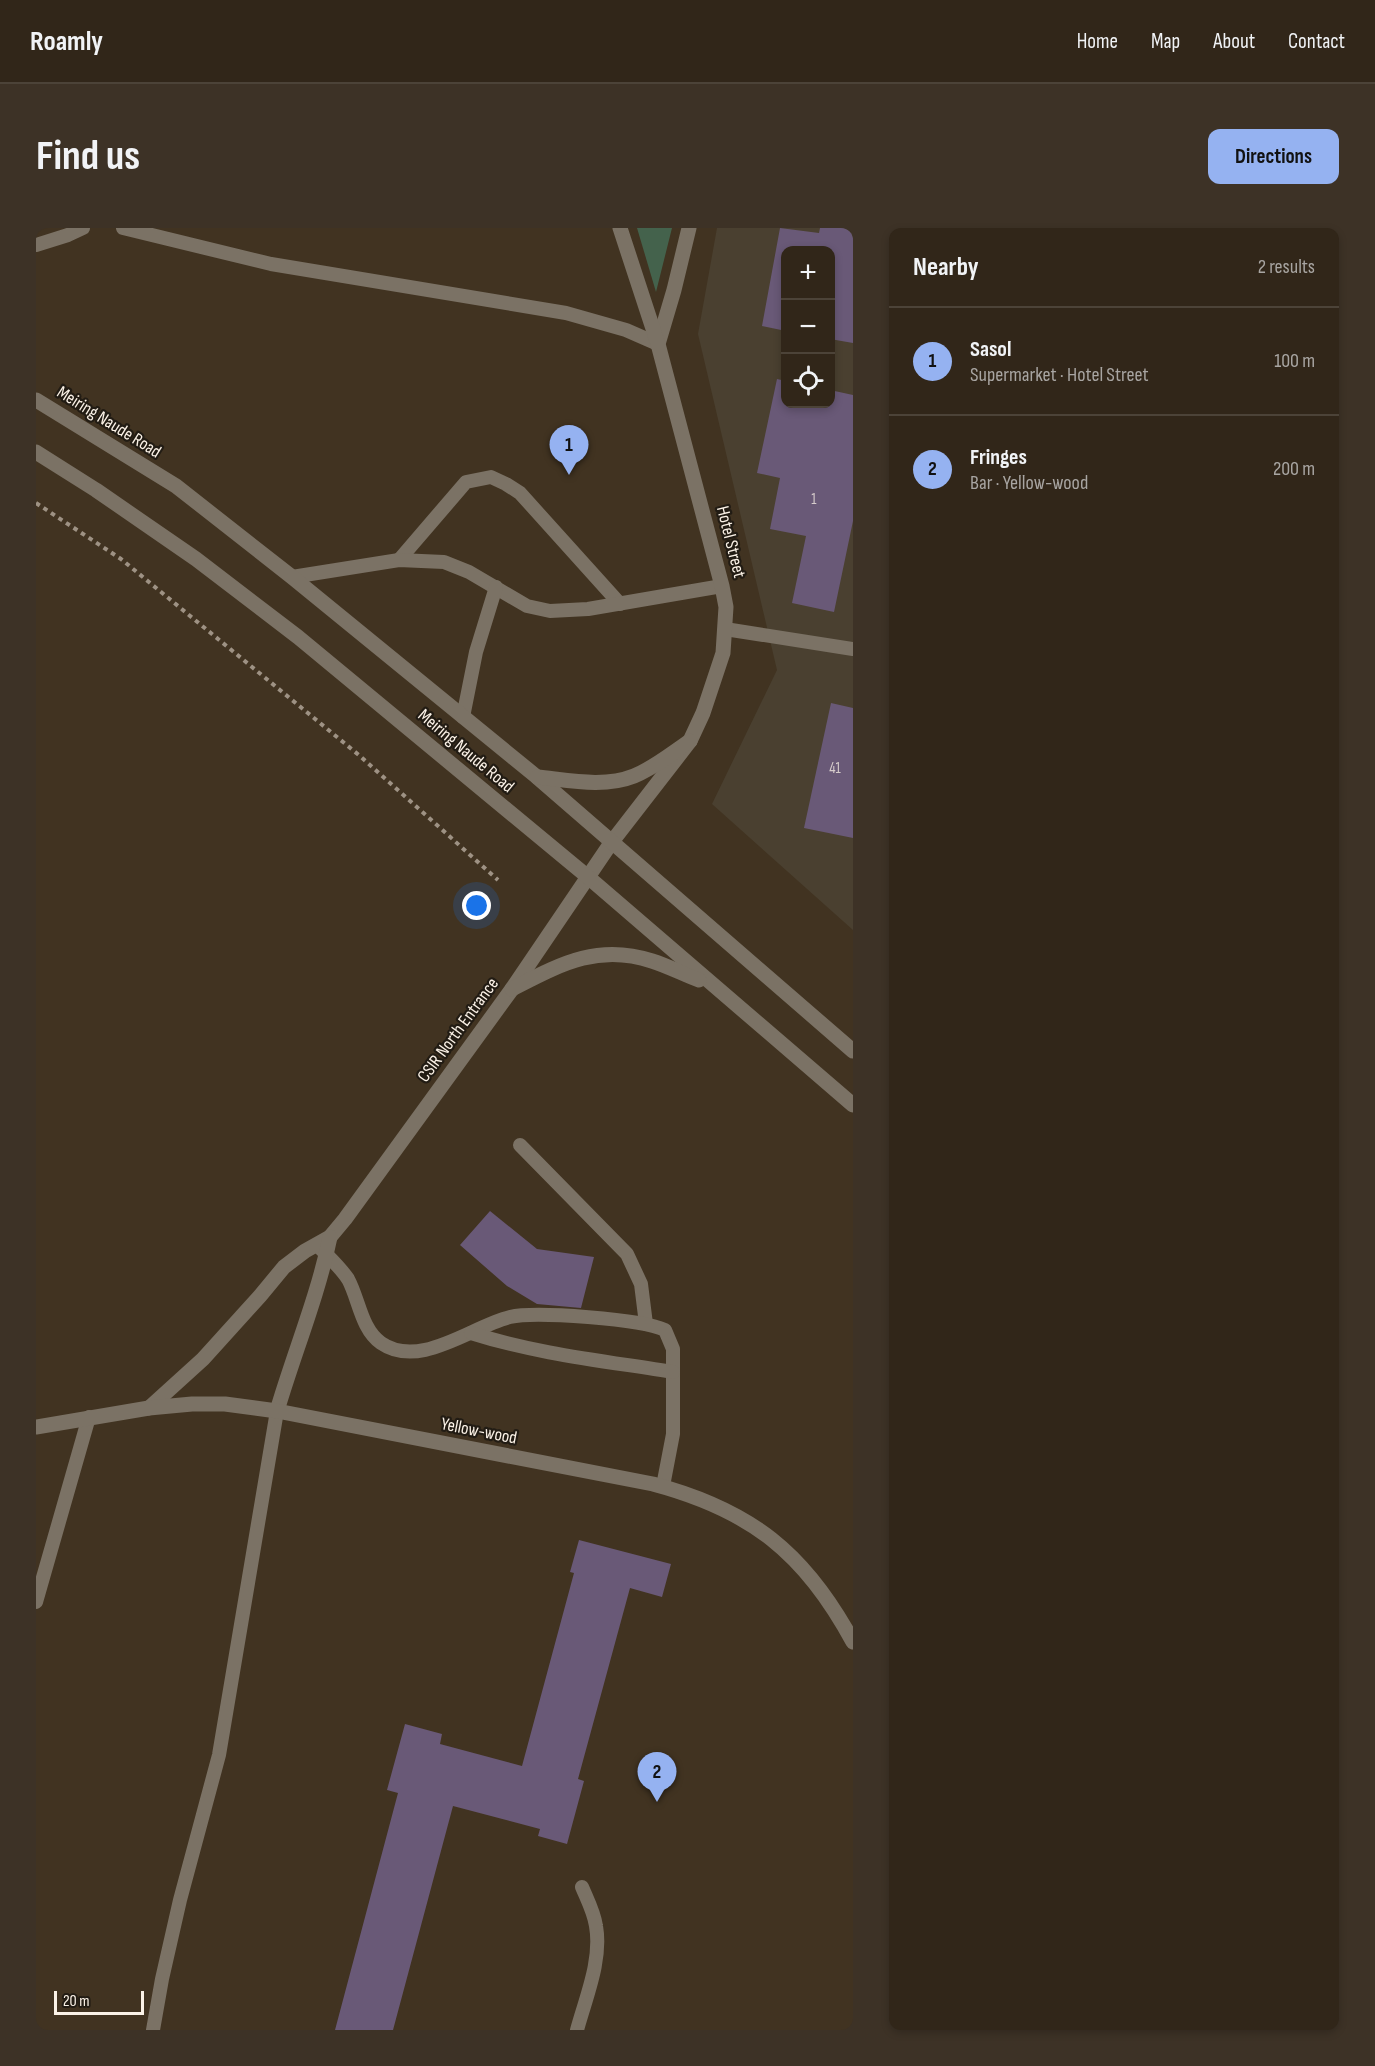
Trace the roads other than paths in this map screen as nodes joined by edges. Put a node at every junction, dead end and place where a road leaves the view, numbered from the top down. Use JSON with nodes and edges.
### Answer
{"nodes":[{"id":1,"x":83,"y":228,"type":"edge"},
{"id":2,"x":123,"y":228,"type":"edge"},
{"id":3,"x":620,"y":228,"type":"edge"},
{"id":4,"x":689,"y":228,"type":"edge"},
{"id":5,"x":36,"y":245,"type":"edge"},
{"id":6,"x":658,"y":344,"type":"junction"},
{"id":7,"x":36,"y":400,"type":"edge"},
{"id":8,"x":36,"y":452,"type":"edge"},
{"id":9,"x":399,"y":560,"type":"junction"},
{"id":10,"x":292,"y":577,"type":"junction"},
{"id":11,"x":722,"y":586,"type":"junction"},
{"id":12,"x":496,"y":588,"type":"junction"},
{"id":13,"x":620,"y":604,"type":"junction"},
{"id":14,"x":725,"y":629,"type":"junction"},
{"id":15,"x":853,"y":649,"type":"edge"},
{"id":16,"x":463,"y":717,"type":"junction"},
{"id":17,"x":690,"y":741,"type":"junction"},
{"id":18,"x":537,"y":777,"type":"junction"},
{"id":19,"x":611,"y":843,"type":"junction"},
{"id":20,"x":588,"y":877,"type":"junction"},
{"id":21,"x":712,"y":986,"type":"junction"},
{"id":22,"x":512,"y":989,"type":"junction"},
{"id":23,"x":853,"y":1051,"type":"edge"},
{"id":24,"x":853,"y":1105,"type":"edge"},
{"id":25,"x":520,"y":1145,"type":"dead end"},
{"id":26,"x":321,"y":1250,"type":"junction"},
{"id":27,"x":646,"y":1324,"type":"junction"},
{"id":28,"x":471,"y":1333,"type":"junction"},
{"id":29,"x":673,"y":1372,"type":"junction"},
{"id":30,"x":149,"y":1408,"type":"junction"},
{"id":31,"x":277,"y":1411,"type":"junction"},
{"id":32,"x":88,"y":1417,"type":"junction"},
{"id":33,"x":36,"y":1427,"type":"edge"},
{"id":34,"x":663,"y":1486,"type":"junction"},
{"id":35,"x":36,"y":1602,"type":"edge"},
{"id":36,"x":853,"y":1642,"type":"edge"},
{"id":37,"x":582,"y":1887,"type":"dead end"},
{"id":38,"x":153,"y":2030,"type":"edge"},
{"id":39,"x":577,"y":2030,"type":"edge"}],
"edges":[{"from":1,"to":5,"type":"lane"},
{"from":2,"to":6,"type":"lane"},
{"from":3,"to":6,"type":"street","name":"Hotel Street"},
{"from":4,"to":6,"type":"street"},
{"from":6,"to":11,"type":"street","name":"Hotel Street"},
{"from":7,"to":10,"type":"street","name":"Meiring Naude Road"},
{"from":8,"to":20,"type":"street","name":"Meiring Naude Road"},
{"from":9,"to":10,"type":"lane"},
{"from":9,"to":12,"type":"lane"},
{"from":9,"to":13,"type":"lane"},
{"from":10,"to":16,"type":"street","name":"Meiring Naude Road"},
{"from":11,"to":13,"type":"lane"},
{"from":11,"to":14,"type":"street","name":"Hotel Street"},
{"from":12,"to":13,"type":"lane"},
{"from":12,"to":16,"type":"lane"},
{"from":14,"to":15,"type":"lane"},
{"from":14,"to":17,"type":"street","name":"Hotel Street"},
{"from":16,"to":18,"type":"street","name":"Meiring Naude Road"},
{"from":17,"to":18,"type":"street"},
{"from":17,"to":19,"type":"street","name":"Hotel Street"},
{"from":18,"to":19,"type":"street","name":"Meiring Naude Road"},
{"from":19,"to":20,"type":"street","name":"CSIR North Entrance"},
{"from":19,"to":23,"type":"street","name":"Meiring Naude Road"},
{"from":20,"to":21,"type":"street","name":"Meiring Naude Road"},
{"from":20,"to":22,"type":"street","name":"CSIR North Entrance"},
{"from":21,"to":22,"type":"street"},
{"from":21,"to":24,"type":"street","name":"Meiring Naude Road"},
{"from":22,"to":26,"type":"street","name":"CSIR North Entrance"},
{"from":25,"to":27,"type":"lane"},
{"from":26,"to":28,"type":"lane"},
{"from":26,"to":30,"type":"street"},
{"from":26,"to":31,"type":"street","name":"CSIR North Entrance"},
{"from":27,"to":28,"type":"lane"},
{"from":27,"to":29,"type":"lane"},
{"from":28,"to":29,"type":"lane"},
{"from":29,"to":34,"type":"lane"},
{"from":30,"to":31,"type":"street","name":"Yellow-wood"},
{"from":30,"to":32,"type":"street","name":"Yellow-wood"},
{"from":31,"to":34,"type":"street","name":"Yellow-wood"},
{"from":31,"to":38,"type":"lane"},
{"from":32,"to":33,"type":"street","name":"Yellow-wood"},
{"from":32,"to":35,"type":"lane"},
{"from":34,"to":36,"type":"street","name":"Yellow-wood"},
{"from":37,"to":39,"type":"lane"}]}
